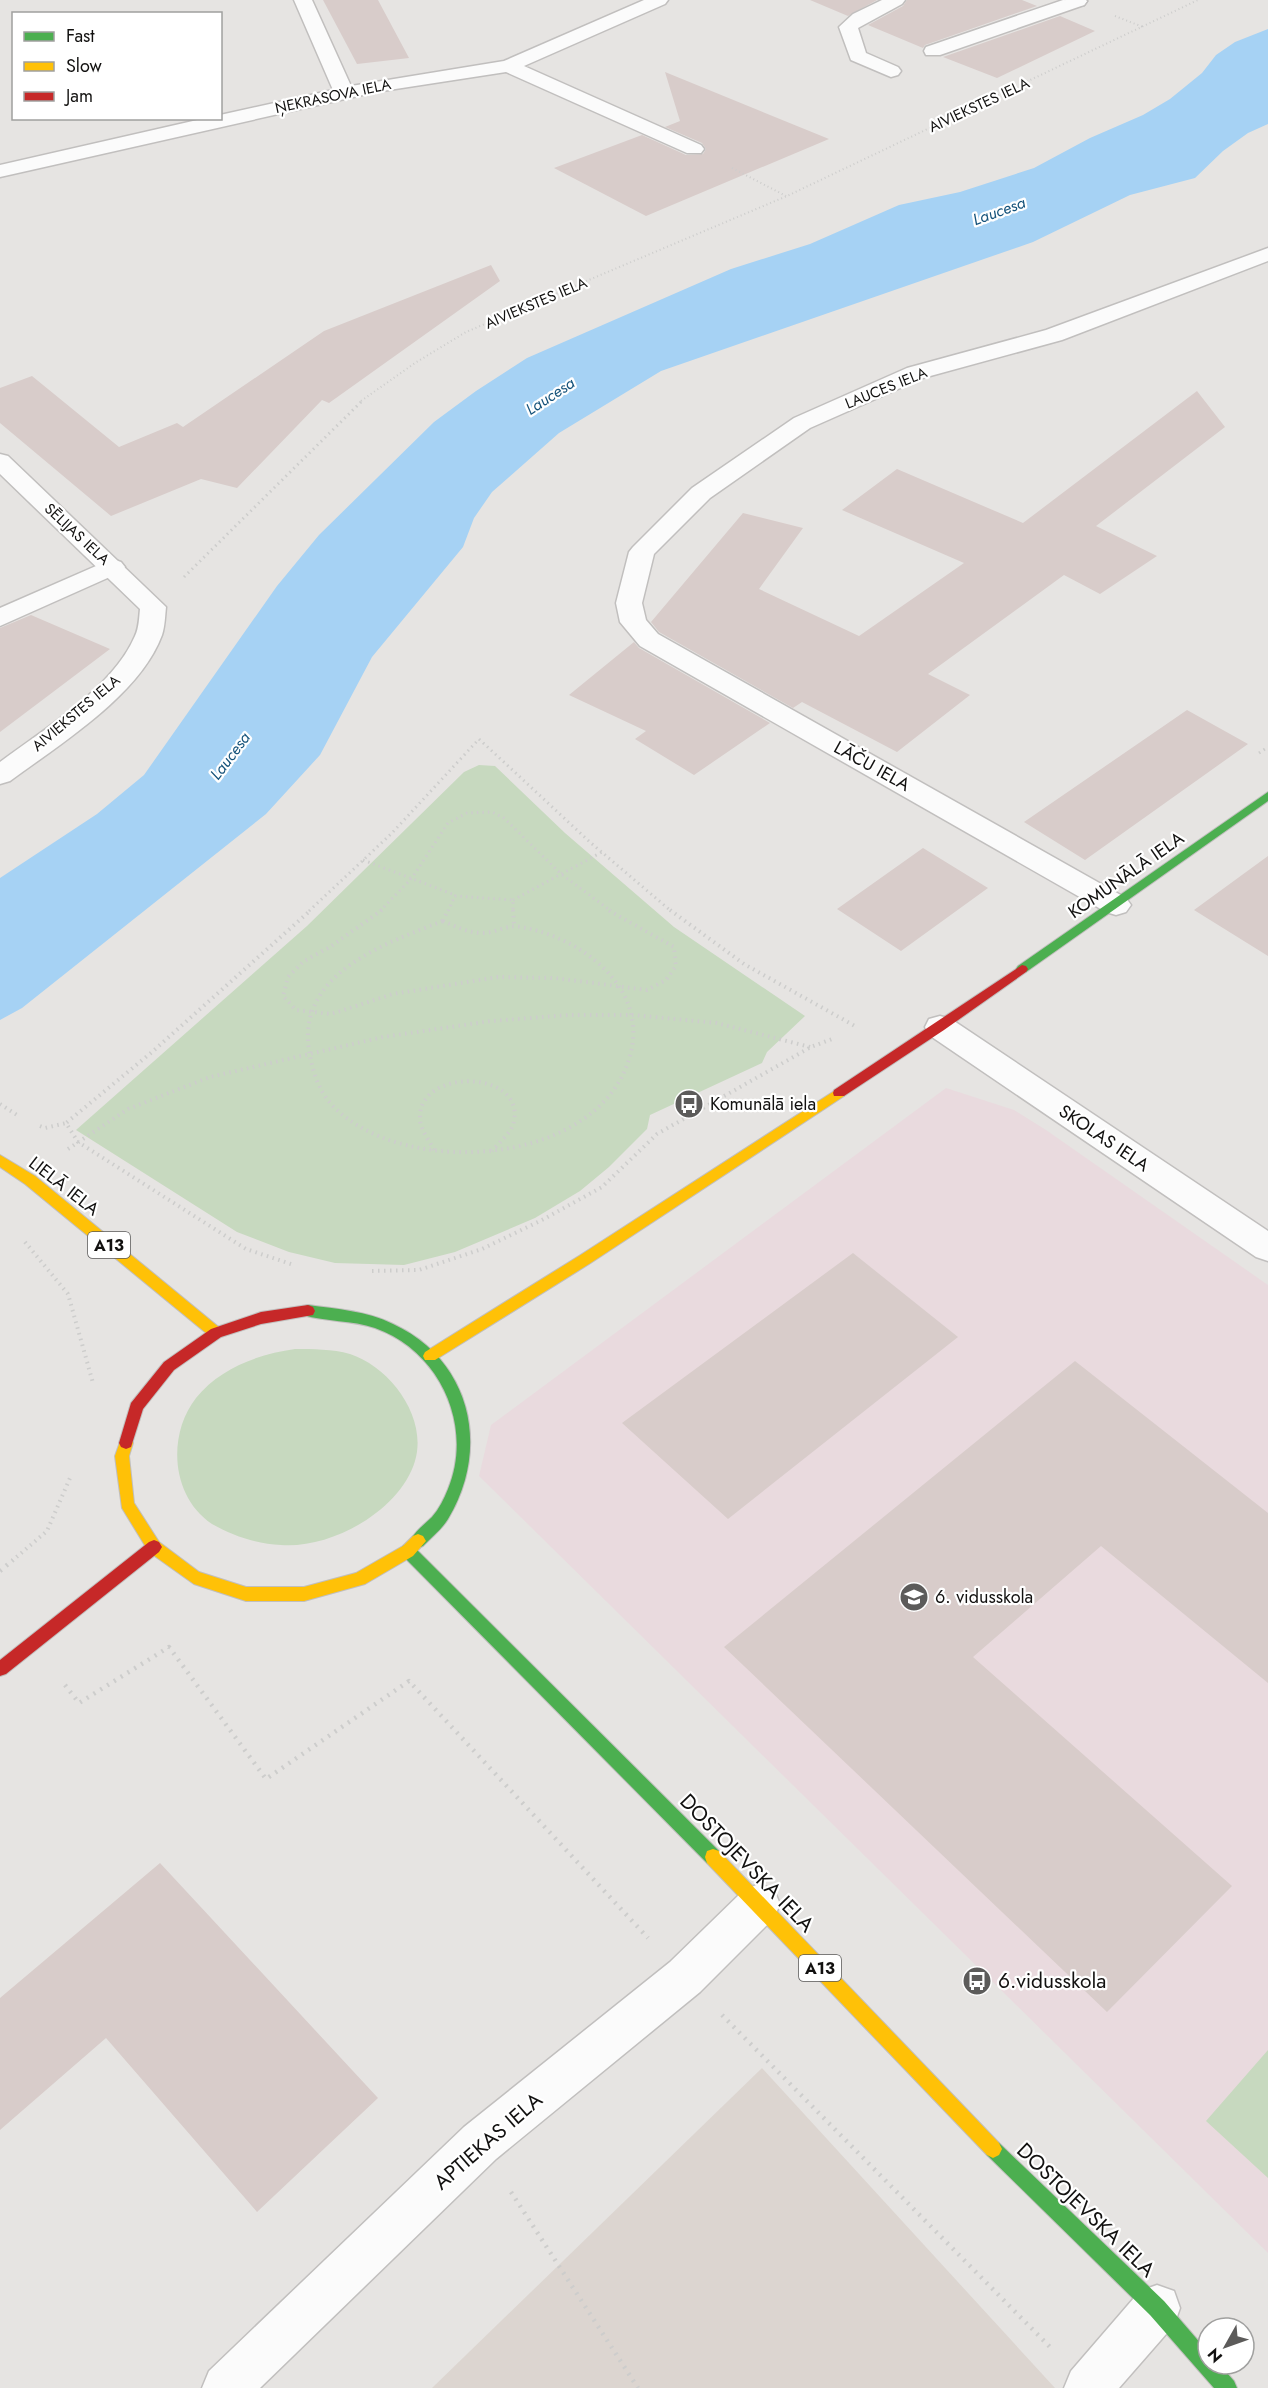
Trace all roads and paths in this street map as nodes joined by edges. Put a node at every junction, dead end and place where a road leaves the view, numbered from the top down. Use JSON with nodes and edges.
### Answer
{"nodes":[{"id":1,"x":303,"y":0,"type":"edge"},
{"id":2,"x":659,"y":0,"type":"edge"},
{"id":3,"x":896,"y":0,"type":"edge"},
{"id":4,"x":1198,"y":0,"type":"edge"},
{"id":5,"x":1076,"y":1,"type":"edge"},
{"id":6,"x":933,"y":51,"type":"dead end"},
{"id":7,"x":508,"y":66,"type":"junction"},
{"id":8,"x":891,"y":71,"type":"dead end"},
{"id":9,"x":344,"y":92,"type":"junction"},
{"id":10,"x":694,"y":148,"type":"joint"},
{"id":11,"x":0,"y":171,"type":"edge"},
{"id":12,"x":787,"y":196,"type":"junction"},
{"id":13,"x":1268,"y":254,"type":"edge"},
{"id":14,"x":0,"y":461,"type":"edge"},
{"id":15,"x":112,"y":567,"type":"junction"},
{"id":16,"x":153,"y":607,"type":"junction"},
{"id":17,"x":0,"y":618,"type":"edge"},
{"id":18,"x":633,"y":622,"type":"joint"},
{"id":19,"x":0,"y":774,"type":"edge"},
{"id":20,"x":1268,"y":796,"type":"edge"},
{"id":21,"x":602,"y":852,"type":"junction"},
{"id":22,"x":363,"y":860,"type":"junction"},
{"id":23,"x":561,"y":874,"type":"junction"},
{"id":24,"x":412,"y":878,"type":"junction"},
{"id":25,"x":455,"y":896,"type":"junction"},
{"id":26,"x":513,"y":900,"type":"junction"},
{"id":27,"x":1116,"y":905,"type":"junction"},
{"id":28,"x":443,"y":921,"type":"junction"},
{"id":29,"x":514,"y":925,"type":"junction"},
{"id":30,"x":621,"y":987,"type":"junction"},
{"id":31,"x":313,"y":1012,"type":"junction"},
{"id":32,"x":633,"y":1015,"type":"junction"},
{"id":33,"x":940,"y":1027,"type":"junction"},
{"id":34,"x":860,"y":1028,"type":"dead end"},
{"id":35,"x":306,"y":1056,"type":"junction"},
{"id":36,"x":0,"y":1104,"type":"edge"},
{"id":37,"x":25,"y":1120,"type":"dead end"},
{"id":38,"x":66,"y":1123,"type":"junction"},
{"id":39,"x":35,"y":1124,"type":"dead end"},
{"id":40,"x":78,"y":1142,"type":"junction"},
{"id":41,"x":435,"y":1151,"type":"junction"},
{"id":42,"x":491,"y":1152,"type":"junction"},
{"id":43,"x":0,"y":1160,"type":"edge"},
{"id":44,"x":23,"y":1239,"type":"dead end"},
{"id":45,"x":1268,"y":1248,"type":"edge"},
{"id":46,"x":300,"y":1267,"type":"dead end"},
{"id":47,"x":367,"y":1271,"type":"dead end"},
{"id":48,"x":216,"y":1333,"type":"junction"},
{"id":49,"x":430,"y":1356,"type":"junction"},
{"id":50,"x":90,"y":1395,"type":"dead end"},
{"id":51,"x":72,"y":1473,"type":"dead end"},
{"id":52,"x":154,"y":1547,"type":"junction"},
{"id":53,"x":408,"y":1551,"type":"junction"},
{"id":54,"x":0,"y":1571,"type":"edge"},
{"id":55,"x":34,"y":1643,"type":"junction"},
{"id":56,"x":0,"y":1669,"type":"edge"},
{"id":57,"x":759,"y":1904,"type":"junction"},
{"id":58,"x":685,"y":1977,"type":"junction"},
{"id":59,"x":480,"y":2143,"type":"junction"},
{"id":60,"x":1156,"y":2308,"type":"junction"},
{"id":61,"x":1088,"y":2387,"type":"edge"},
{"id":62,"x":226,"y":2388,"type":"edge"},
{"id":63,"x":638,"y":2388,"type":"edge"},
{"id":64,"x":1227,"y":2388,"type":"edge"}],
"edges":[{"from":1,"to":9,"type":"street"},
{"from":2,"to":7,"type":"street","name":"ŅEKRASOVA IELA"},
{"from":3,"to":8,"type":"street"},
{"from":4,"to":12,"type":"path","name":"AIVIEKSTES IELA"},
{"from":5,"to":6,"type":"street"},
{"from":7,"to":9,"type":"street","name":"ŅEKRASOVA IELA"},
{"from":7,"to":10,"type":"street"},
{"from":9,"to":11,"type":"street","name":"ŅEKRASOVA IELA"},
{"from":10,"to":12,"type":"path"},
{"from":12,"to":16,"type":"path","name":"AIVIEKSTES IELA"},
{"from":13,"to":18,"type":"street","name":"LAUCES IELA"},
{"from":14,"to":15,"type":"street","name":"SĒLIJAS IELA"},
{"from":15,"to":16,"type":"street","name":"SĒLIJAS IELA"},
{"from":15,"to":17,"type":"street"},
{"from":16,"to":19,"type":"street","name":"AIVIEKSTES IELA"},
{"from":18,"to":27,"type":"street","name":"LĀČU IELA"},
{"from":20,"to":27,"type":"main road","name":"KOMUNĀLĀ IELA"},
{"from":21,"to":22,"type":"path"},
{"from":21,"to":23,"type":"path"},
{"from":21,"to":34,"type":"path"},
{"from":22,"to":24,"type":"path"},
{"from":22,"to":38,"type":"path"},
{"from":23,"to":24,"type":"path"},
{"from":23,"to":26,"type":"path"},
{"from":23,"to":30,"type":"path"},
{"from":24,"to":25,"type":"path"},
{"from":24,"to":31,"type":"path"},
{"from":25,"to":26,"type":"path"},
{"from":25,"to":28,"type":"path"},
{"from":26,"to":29,"type":"path"},
{"from":27,"to":33,"type":"main road","name":"KOMUNĀLĀ IELA"},
{"from":28,"to":29,"type":"path"},
{"from":28,"to":31,"type":"path"},
{"from":29,"to":30,"type":"path"},
{"from":30,"to":31,"type":"path"},
{"from":30,"to":32,"type":"path"},
{"from":31,"to":35,"type":"path"},
{"from":32,"to":35,"type":"path"},
{"from":32,"to":42,"type":"path"},
{"from":32,"to":47,"type":"path"},
{"from":33,"to":45,"type":"street","name":"SKOLAS IELA"},
{"from":33,"to":49,"type":"main road","name":"KOMUNĀLĀ IELA"},
{"from":35,"to":40,"type":"path"},
{"from":35,"to":41,"type":"path"},
{"from":36,"to":37,"type":"path"},
{"from":38,"to":39,"type":"path"},
{"from":38,"to":40,"type":"path"},
{"from":40,"to":46,"type":"path"},
{"from":41,"to":42,"type":"path"},
{"from":41,"to":42,"type":"path"},
{"from":43,"to":48,"type":"main road","name":"LIELĀ IELA","number":"A13"},
{"from":44,"to":50,"type":"path"},
{"from":48,"to":49,"type":"main road"},
{"from":48,"to":52,"type":"main road"},
{"from":49,"to":53,"type":"main road"},
{"from":51,"to":54,"type":"path"},
{"from":52,"to":53,"type":"main road"},
{"from":52,"to":55,"type":"main road"},
{"from":53,"to":57,"type":"main road","name":"DOSTOJEVSKA IELA","number":"A13"},
{"from":55,"to":56,"type":"main road"},
{"from":55,"to":58,"type":"path"},
{"from":57,"to":58,"type":"street","name":"APTIEKAS IELA"},
{"from":57,"to":60,"type":"main road","name":"DOSTOJEVSKA IELA","number":"A13"},
{"from":58,"to":59,"type":"street","name":"APTIEKAS IELA"},
{"from":58,"to":61,"type":"path"},
{"from":59,"to":62,"type":"street","name":"APTIEKAS IELA"},
{"from":59,"to":63,"type":"path"},
{"from":60,"to":61,"type":"street"},
{"from":60,"to":64,"type":"main road","name":"DOSTOJEVSKA IELA","number":"A13"}]}
